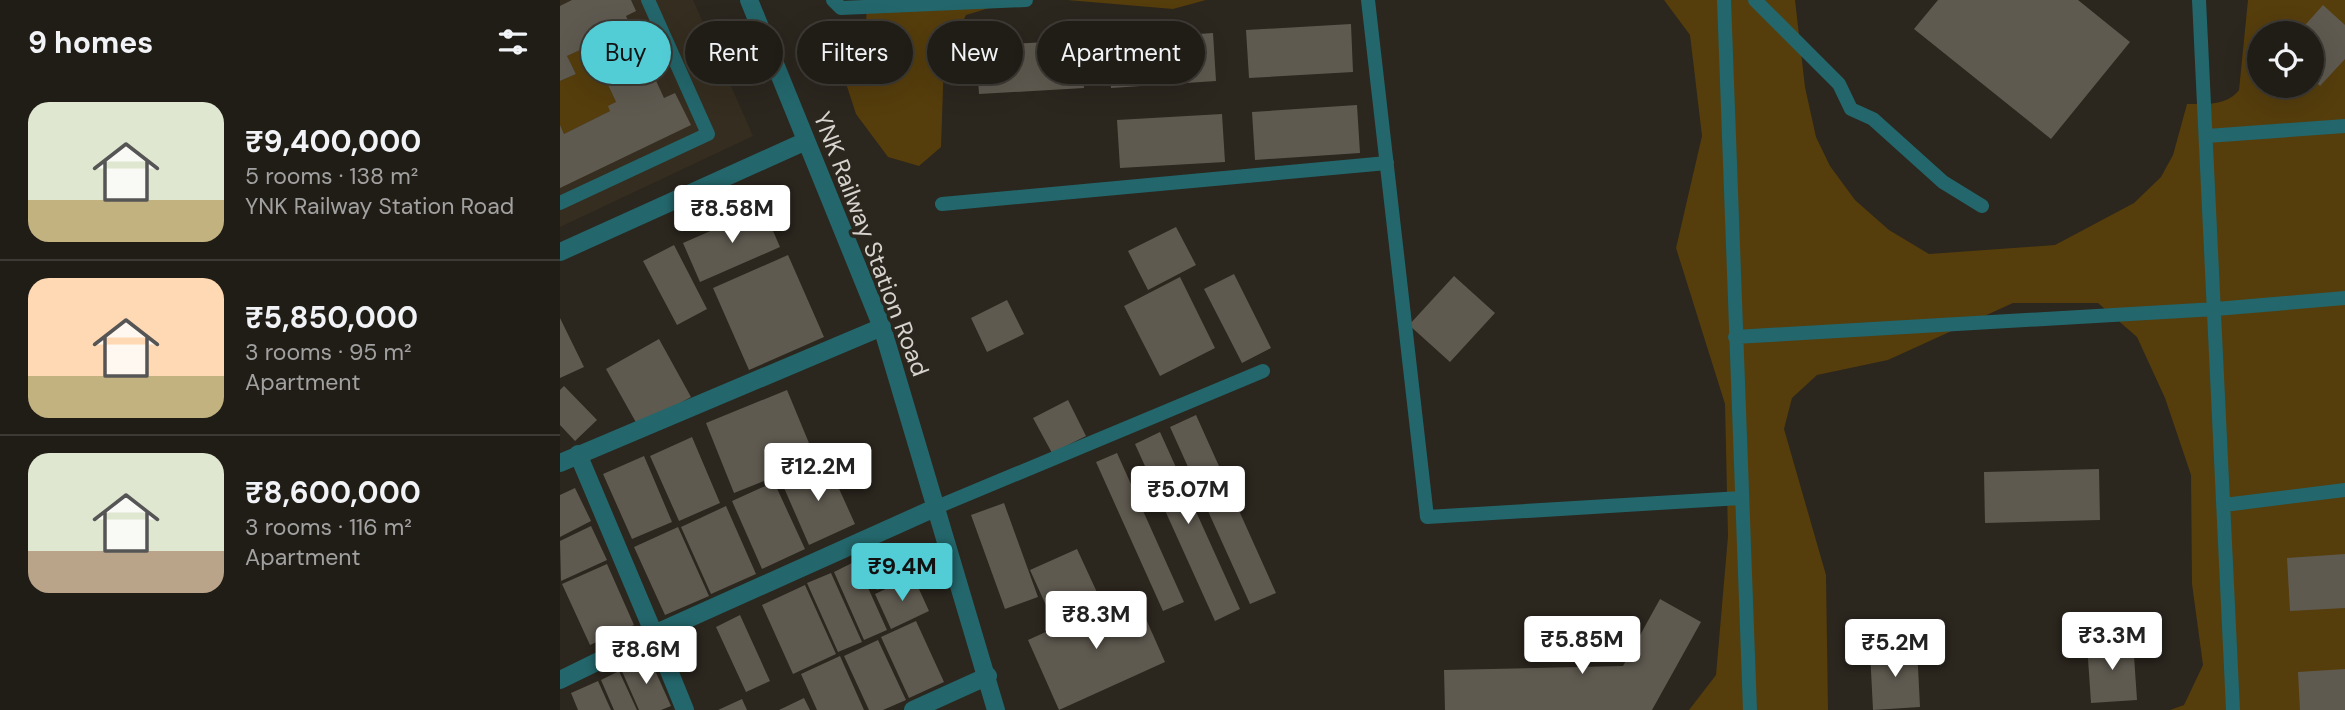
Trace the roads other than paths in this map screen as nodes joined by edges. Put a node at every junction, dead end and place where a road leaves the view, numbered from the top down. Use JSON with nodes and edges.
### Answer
{"nodes":[{"id":1,"x":649,"y":0,"type":"edge"},
{"id":2,"x":749,"y":0,"type":"edge"},
{"id":3,"x":833,"y":0,"type":"edge"},
{"id":4,"x":1026,"y":0,"type":"edge"},
{"id":5,"x":1368,"y":0,"type":"edge"},
{"id":6,"x":1724,"y":0,"type":"edge"},
{"id":7,"x":1755,"y":0,"type":"edge"},
{"id":8,"x":2199,"y":0,"type":"edge"},
{"id":9,"x":2345,"y":126,"type":"edge"},
{"id":10,"x":2207,"y":136,"type":"junction"},
{"id":11,"x":806,"y":141,"type":"junction"},
{"id":12,"x":1387,"y":163,"type":"junction"},
{"id":13,"x":560,"y":203,"type":"edge"},
{"id":14,"x":942,"y":204,"type":"dead end"},
{"id":15,"x":1982,"y":206,"type":"dead end"},
{"id":16,"x":560,"y":252,"type":"edge"},
{"id":17,"x":2345,"y":298,"type":"edge"},
{"id":18,"x":2216,"y":309,"type":"junction"},
{"id":19,"x":882,"y":327,"type":"junction"},
{"id":20,"x":1735,"y":337,"type":"junction"},
{"id":21,"x":1263,"y":371,"type":"dead end"},
{"id":22,"x":578,"y":454,"type":"junction"},
{"id":23,"x":560,"y":463,"type":"edge"},
{"id":24,"x":2345,"y":490,"type":"edge"},
{"id":25,"x":1741,"y":498,"type":"junction"},
{"id":26,"x":2224,"y":505,"type":"junction"},
{"id":27,"x":937,"y":507,"type":"junction"},
{"id":28,"x":654,"y":634,"type":"junction"},
{"id":29,"x":988,"y":676,"type":"junction"},
{"id":30,"x":560,"y":680,"type":"edge"},
{"id":31,"x":685,"y":710,"type":"edge"},
{"id":32,"x":913,"y":710,"type":"edge"},
{"id":33,"x":996,"y":710,"type":"edge"},
{"id":34,"x":1750,"y":710,"type":"edge"},
{"id":35,"x":2233,"y":710,"type":"edge"}],
"edges":[{"from":1,"to":13,"type":"lane"},
{"from":2,"to":11,"type":"street","name":"YNK Railway Station Road"},
{"from":3,"to":4,"type":"lane"},
{"from":5,"to":12,"type":"lane"},
{"from":6,"to":20,"type":"lane"},
{"from":7,"to":15,"type":"lane"},
{"from":8,"to":10,"type":"lane"},
{"from":9,"to":10,"type":"lane"},
{"from":10,"to":18,"type":"lane"},
{"from":11,"to":16,"type":"street"},
{"from":11,"to":19,"type":"street","name":"YNK Railway Station Road"},
{"from":12,"to":14,"type":"lane"},
{"from":12,"to":25,"type":"lane"},
{"from":17,"to":18,"type":"lane"},
{"from":18,"to":20,"type":"lane"},
{"from":18,"to":26,"type":"lane"},
{"from":19,"to":22,"type":"street"},
{"from":19,"to":27,"type":"street","name":"YNK Railway Station Road"},
{"from":20,"to":25,"type":"lane"},
{"from":21,"to":27,"type":"lane"},
{"from":22,"to":23,"type":"street"},
{"from":22,"to":28,"type":"street"},
{"from":24,"to":26,"type":"lane"},
{"from":25,"to":34,"type":"lane"},
{"from":26,"to":35,"type":"lane"},
{"from":27,"to":28,"type":"street"},
{"from":27,"to":29,"type":"street","name":"YNK Railway Station Road"},
{"from":28,"to":30,"type":"street"},
{"from":28,"to":31,"type":"street"},
{"from":29,"to":32,"type":"street"},
{"from":29,"to":33,"type":"street","name":"YNK Railway Station Road"}]}
